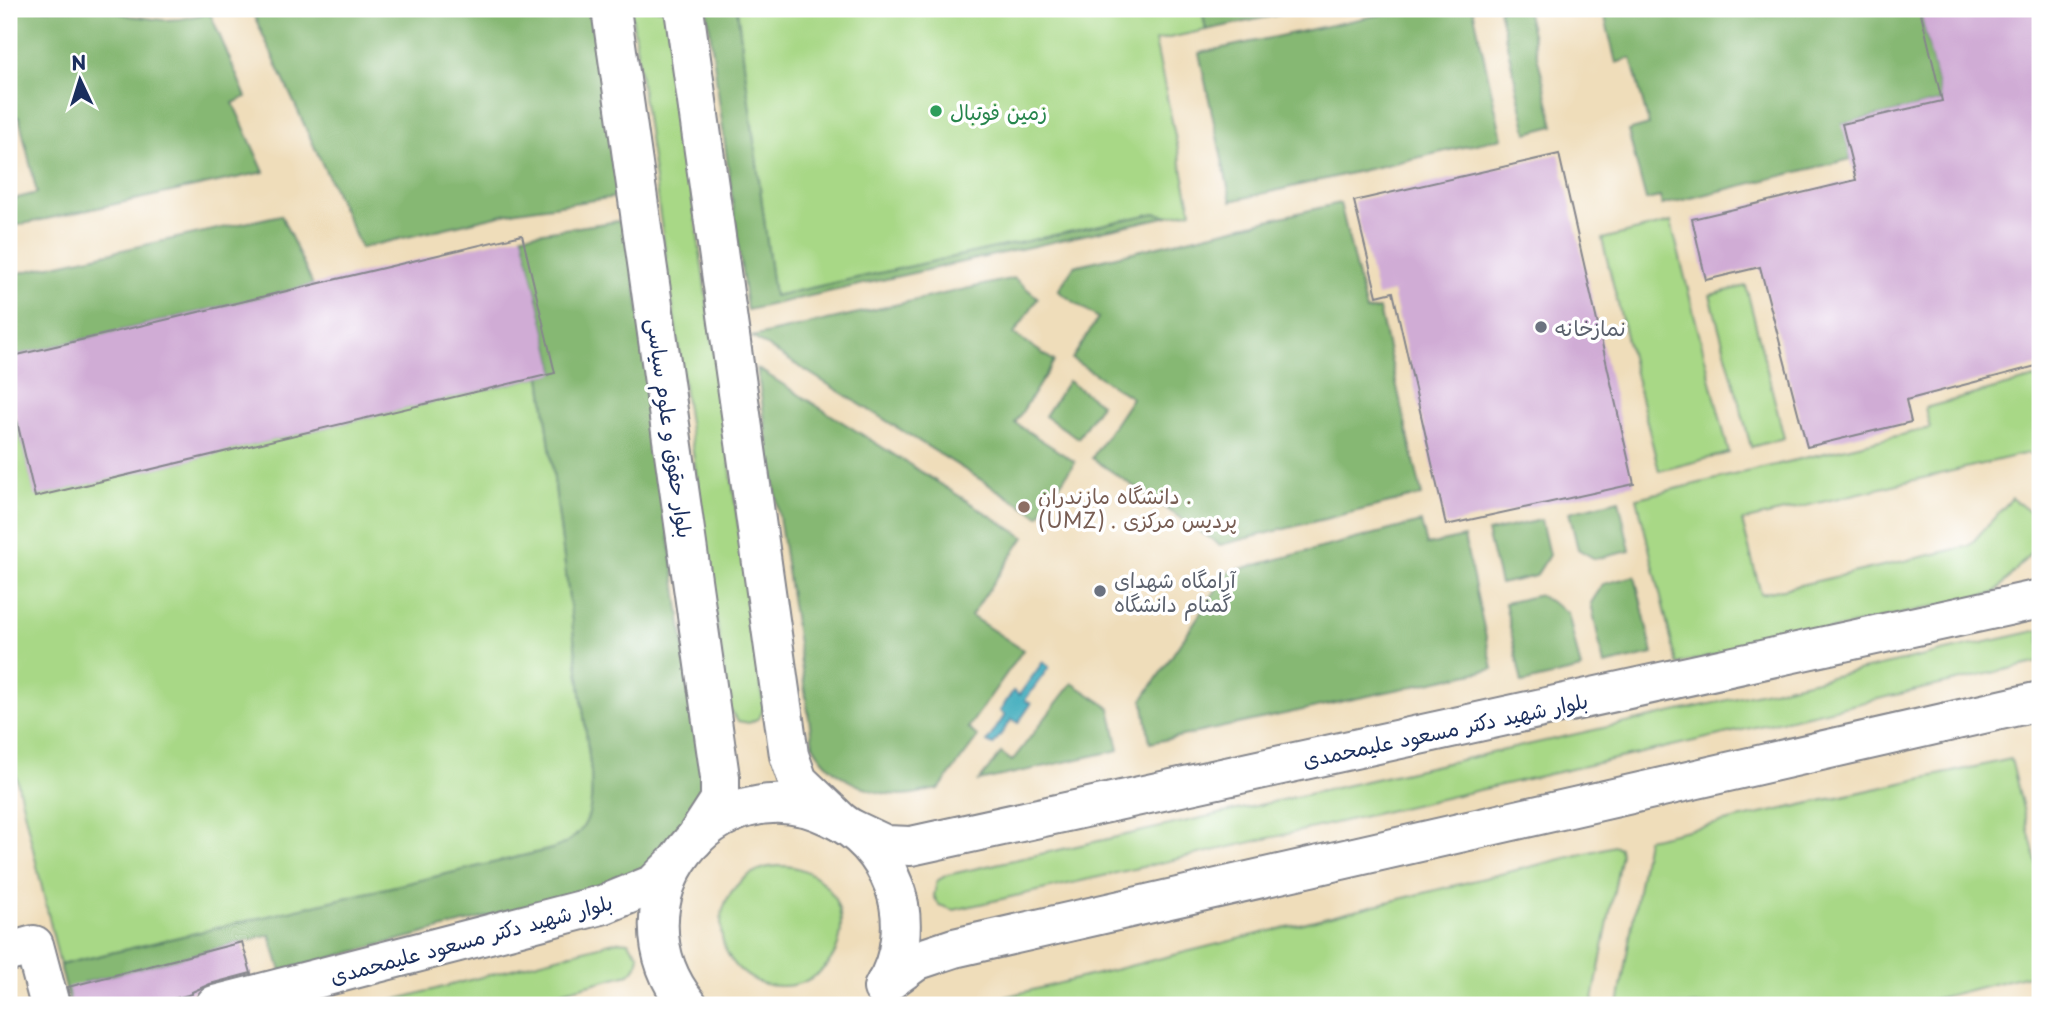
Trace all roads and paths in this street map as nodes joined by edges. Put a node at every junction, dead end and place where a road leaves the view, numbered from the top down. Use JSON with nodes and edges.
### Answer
{"nodes":[{"id":1,"x":611,"y":9,"type":"edge"},
{"id":2,"x":684,"y":9,"type":"edge"},
{"id":3,"x":2040,"y":598,"type":"edge"},
{"id":4,"x":2040,"y":701,"type":"edge"},
{"id":5,"x":847,"y":825,"type":"junction"},
{"id":6,"x":685,"y":851,"type":"junction"},
{"id":7,"x":22,"y":949,"type":"edge"},
{"id":8,"x":878,"y":995,"type":"edge"},
{"id":9,"x":50,"y":1005,"type":"edge"},
{"id":10,"x":215,"y":1005,"type":"edge"},
{"id":11,"x":688,"y":1005,"type":"edge"}],
"edges":[{"from":1,"to":6,"type":"main road","name":"بلوار حقوق و علوم سیاسی"},
{"from":2,"to":5,"type":"main road"},
{"from":3,"to":5,"type":"main road","name":"بلوار شهید دکتر مسعود علیمحمدی"},
{"from":4,"to":8,"type":"main road"},
{"from":5,"to":6,"type":"main road","name":"بلوار شهید دکتر مسعود علیمحمدی"},
{"from":5,"to":8,"type":"main road"},
{"from":6,"to":10,"type":"main road","name":"بلوار شهید دکتر مسعود علیمحمدی"},
{"from":6,"to":11,"type":"main road"},
{"from":7,"to":9,"type":"main road"}]}
